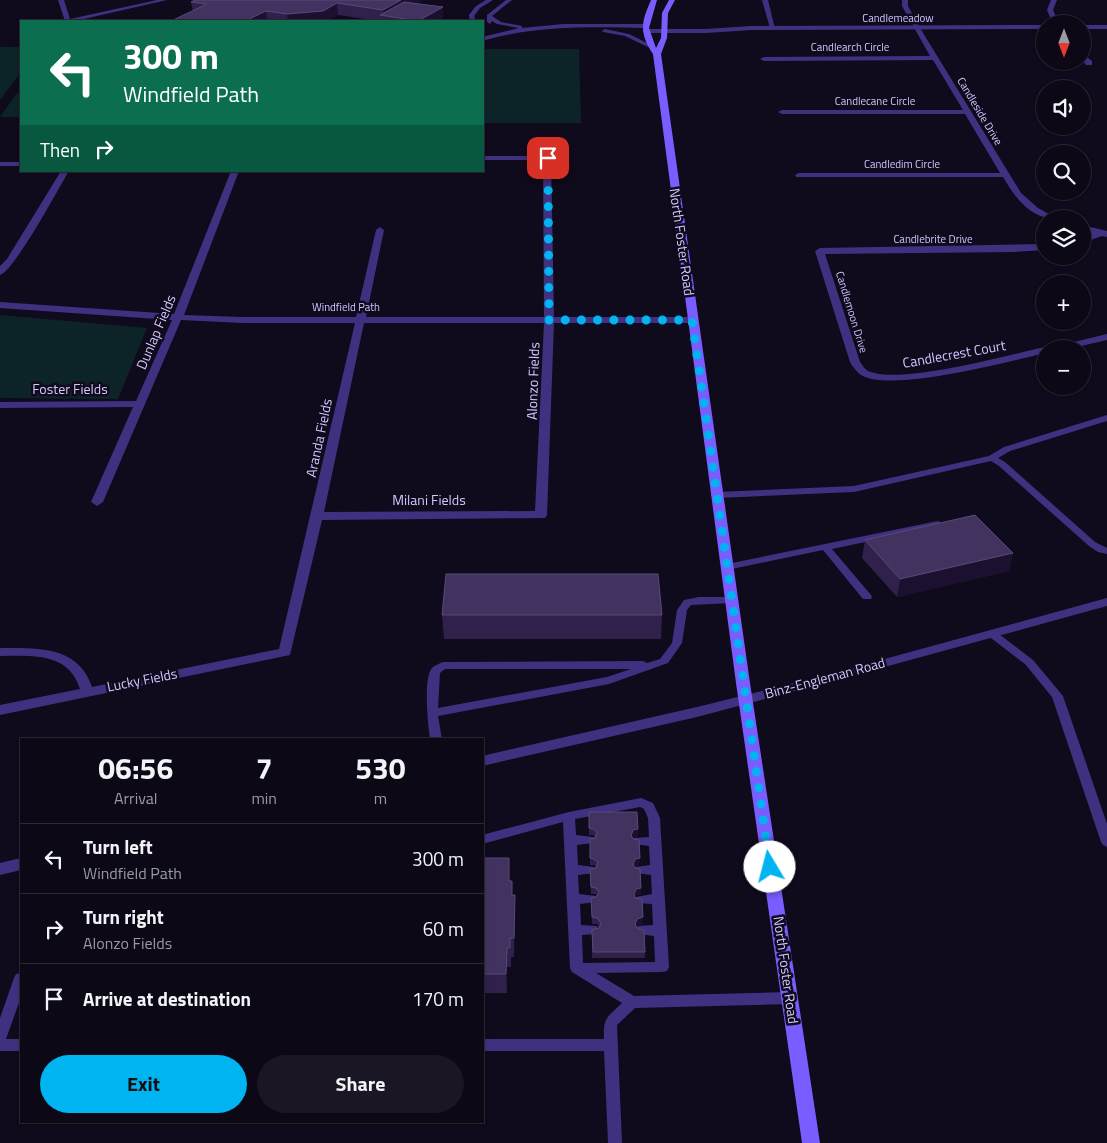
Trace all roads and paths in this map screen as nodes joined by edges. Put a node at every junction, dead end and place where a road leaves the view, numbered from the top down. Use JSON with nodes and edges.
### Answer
{"nodes":[{"id":1,"x":61,"y":0,"type":"edge"},
{"id":2,"x":164,"y":0,"type":"edge"},
{"id":3,"x":490,"y":0,"type":"edge"},
{"id":4,"x":509,"y":0,"type":"edge"},
{"id":5,"x":654,"y":0,"type":"edge"},
{"id":6,"x":672,"y":0,"type":"edge"},
{"id":7,"x":765,"y":0,"type":"edge"},
{"id":8,"x":905,"y":0,"type":"edge"},
{"id":9,"x":1054,"y":0,"type":"edge"},
{"id":10,"x":1052,"y":15,"type":"edge"},
{"id":11,"x":489,"y":16,"type":"junction"},
{"id":12,"x":68,"y":20,"type":"edge"},
{"id":13,"x":73,"y":20,"type":"edge"},
{"id":14,"x":473,"y":20,"type":"edge"},
{"id":15,"x":551,"y":27,"type":"junction"},
{"id":16,"x":1091,"y":27,"type":"edge"},
{"id":17,"x":1107,"y":27,"type":"edge"},
{"id":18,"x":646,"y":28,"type":"junction"},
{"id":19,"x":664,"y":28,"type":"junction"},
{"id":20,"x":773,"y":28,"type":"junction"},
{"id":21,"x":917,"y":28,"type":"junction"},
{"id":22,"x":1036,"y":28,"type":"edge"},
{"id":23,"x":605,"y":31,"type":"junction"},
{"id":24,"x":484,"y":33,"type":"edge"},
{"id":25,"x":503,"y":33,"type":"junction"},
{"id":26,"x":491,"y":36,"type":"junction"},
{"id":27,"x":510,"y":37,"type":"junction"},
{"id":28,"x":484,"y":38,"type":"edge"},
{"id":29,"x":499,"y":40,"type":"junction"},
{"id":30,"x":484,"y":44,"type":"edge"},
{"id":31,"x":655,"y":51,"type":"junction"},
{"id":32,"x":935,"y":58,"type":"junction"},
{"id":33,"x":764,"y":59,"type":"dead end"},
{"id":34,"x":782,"y":112,"type":"dead end"},
{"id":35,"x":968,"y":112,"type":"junction"},
{"id":36,"x":484,"y":158,"type":"edge"},
{"id":37,"x":0,"y":164,"type":"edge"},
{"id":38,"x":20,"y":164,"type":"edge"},
{"id":39,"x":64,"y":172,"type":"edge"},
{"id":40,"x":234,"y":172,"type":"edge"},
{"id":41,"x":799,"y":175,"type":"dead end"},
{"id":42,"x":1006,"y":175,"type":"junction"},
{"id":43,"x":1036,"y":210,"type":"edge"},
{"id":44,"x":380,"y":230,"type":"dead end"},
{"id":45,"x":1091,"y":230,"type":"edge"},
{"id":46,"x":1104,"y":234,"type":"edge"},
{"id":47,"x":1091,"y":238,"type":"edge"},
{"id":48,"x":1036,"y":248,"type":"edge"},
{"id":49,"x":820,"y":251,"type":"joint"},
{"id":50,"x":0,"y":272,"type":"edge"},
{"id":51,"x":0,"y":305,"type":"edge"},
{"id":52,"x":178,"y":317,"type":"junction"},
{"id":53,"x":360,"y":320,"type":"junction"},
{"id":54,"x":549,"y":320,"type":"junction"},
{"id":55,"x":692,"y":320,"type":"junction"},
{"id":56,"x":1107,"y":338,"type":"edge"},
{"id":57,"x":1091,"y":341,"type":"edge"},
{"id":58,"x":1036,"y":352,"type":"edge"},
{"id":59,"x":868,"y":375,"type":"joint"},
{"id":60,"x":141,"y":404,"type":"junction"},
{"id":61,"x":0,"y":405,"type":"edge"},
{"id":62,"x":1107,"y":418,"type":"edge"},
{"id":63,"x":992,"y":458,"type":"junction"},
{"id":64,"x":717,"y":495,"type":"junction"},
{"id":65,"x":97,"y":502,"type":"dead end"},
{"id":66,"x":541,"y":515,"type":"joint"},
{"id":67,"x":317,"y":516,"type":"junction"},
{"id":68,"x":938,"y":524,"type":"edge"},
{"id":69,"x":825,"y":547,"type":"junction"},
{"id":70,"x":1107,"y":552,"type":"edge"},
{"id":71,"x":727,"y":567,"type":"junction"},
{"id":72,"x":867,"y":597,"type":"dead end"},
{"id":73,"x":732,"y":600,"type":"junction"},
{"id":74,"x":1107,"y":602,"type":"edge"},
{"id":75,"x":991,"y":633,"type":"junction"},
{"id":76,"x":0,"y":652,"type":"edge"},
{"id":77,"x":285,"y":652,"type":"joint"},
{"id":78,"x":652,"y":665,"type":"junction"},
{"id":79,"x":87,"y":691,"type":"junction"},
{"id":80,"x":746,"y":699,"type":"junction"},
{"id":81,"x":0,"y":710,"type":"edge"},
{"id":82,"x":432,"y":714,"type":"junction"},
{"id":83,"x":436,"y":738,"type":"edge"},
{"id":84,"x":484,"y":761,"type":"edge"},
{"id":85,"x":569,"y":816,"type":"junction"},
{"id":86,"x":484,"y":839,"type":"edge"},
{"id":87,"x":571,"y":840,"type":"junction"},
{"id":88,"x":590,"y":840,"type":"edge"},
{"id":89,"x":638,"y":841,"type":"edge"},
{"id":90,"x":655,"y":842,"type":"junction"},
{"id":91,"x":1107,"y":842,"type":"edge"},
{"id":92,"x":20,"y":864,"type":"edge"},
{"id":93,"x":0,"y":869,"type":"edge"},
{"id":94,"x":572,"y":870,"type":"junction"},
{"id":95,"x":590,"y":870,"type":"edge"},
{"id":96,"x":640,"y":870,"type":"edge"},
{"id":97,"x":657,"y":870,"type":"junction"},
{"id":98,"x":574,"y":899,"type":"junction"},
{"id":99,"x":591,"y":899,"type":"edge"},
{"id":100,"x":658,"y":899,"type":"junction"},
{"id":101,"x":641,"y":900,"type":"edge"},
{"id":102,"x":575,"y":930,"type":"junction"},
{"id":103,"x":592,"y":930,"type":"edge"},
{"id":104,"x":643,"y":930,"type":"edge"},
{"id":105,"x":660,"y":931,"type":"junction"},
{"id":106,"x":577,"y":968,"type":"junction"},
{"id":107,"x":20,"y":981,"type":"edge"},
{"id":108,"x":790,"y":998,"type":"junction"},
{"id":109,"x":632,"y":1002,"type":"junction"},
{"id":110,"x":0,"y":1038,"type":"edge"},
{"id":111,"x":0,"y":1045,"type":"edge"},
{"id":112,"x":20,"y":1045,"type":"edge"},
{"id":113,"x":484,"y":1045,"type":"edge"},
{"id":114,"x":611,"y":1046,"type":"junction"},
{"id":115,"x":615,"y":1143,"type":"edge"},
{"id":116,"x":811,"y":1143,"type":"edge"}],
"edges":[{"from":1,"to":12,"type":"lane"},
{"from":2,"to":13,"type":"lane"},
{"from":3,"to":14,"type":"lane"},
{"from":4,"to":11,"type":"lane"},
{"from":5,"to":18,"type":"main road"},
{"from":6,"to":19,"type":"main road","name":"North Foster Road"},
{"from":7,"to":20,"type":"street"},
{"from":8,"to":21,"type":"street","name":"Candleside Drive"},
{"from":9,"to":10,"type":"street"},
{"from":11,"to":15,"type":"lane"},
{"from":11,"to":25,"type":"lane"},
{"from":15,"to":18,"type":"lane"},
{"from":15,"to":25,"type":"lane"},
{"from":16,"to":17,"type":"street"},
{"from":18,"to":19,"type":"street","name":"Candlemeadow"},
{"from":18,"to":23,"type":"lane"},
{"from":18,"to":31,"type":"main road","name":"North Foster Road"},
{"from":19,"to":20,"type":"street","name":"Candlemeadow"},
{"from":19,"to":31,"type":"main road","name":"North Foster Road"},
{"from":20,"to":21,"type":"street","name":"Candlemeadow"},
{"from":21,"to":22,"type":"street","name":"Candlemeadow"},
{"from":21,"to":32,"type":"street","name":"Candleside Drive"},
{"from":23,"to":27,"type":"lane"},
{"from":23,"to":31,"type":"lane"},
{"from":24,"to":26,"type":"lane"},
{"from":25,"to":26,"type":"lane"},
{"from":25,"to":27,"type":"lane"},
{"from":26,"to":28,"type":"lane"},
{"from":26,"to":29,"type":"lane"},
{"from":27,"to":29,"type":"lane"},
{"from":29,"to":30,"type":"lane"},
{"from":31,"to":55,"type":"main road","name":"North Foster Road"},
{"from":32,"to":33,"type":"street","name":"Candlearch Circle"},
{"from":32,"to":35,"type":"street","name":"Candleside Drive"},
{"from":34,"to":35,"type":"street","name":"Candlecane Circle"},
{"from":35,"to":42,"type":"street","name":"Candleside Drive"},
{"from":36,"to":54,"type":"street","name":"Alonzo Fields"},
{"from":37,"to":38,"type":"street"},
{"from":39,"to":50,"type":"street"},
{"from":40,"to":52,"type":"street","name":"Dunlap Fields"},
{"from":41,"to":42,"type":"street","name":"Candledim Circle"},
{"from":42,"to":43,"type":"street","name":"Candleside Drive"},
{"from":44,"to":53,"type":"street","name":"Aranda Fields"},
{"from":45,"to":46,"type":"street"},
{"from":46,"to":47,"type":"street"},
{"from":48,"to":49,"type":"street","name":"Candlebrite Drive"},
{"from":49,"to":59,"type":"street","name":"Candlemoon Drive"},
{"from":51,"to":52,"type":"street","name":"Windfield Path"},
{"from":52,"to":53,"type":"street","name":"Windfield Path"},
{"from":52,"to":60,"type":"street","name":"Dunlap Fields"},
{"from":53,"to":54,"type":"street","name":"Windfield Path"},
{"from":53,"to":67,"type":"street","name":"Aranda Fields"},
{"from":54,"to":55,"type":"street","name":"Windfield Path"},
{"from":54,"to":66,"type":"street","name":"Alonzo Fields"},
{"from":55,"to":64,"type":"main road","name":"North Foster Road"},
{"from":56,"to":57,"type":"street"},
{"from":58,"to":59,"type":"street","name":"Candlecrest Court"},
{"from":60,"to":61,"type":"street","name":"Foster Fields"},
{"from":60,"to":65,"type":"street","name":"Dunlap Fields"},
{"from":62,"to":63,"type":"lane"},
{"from":63,"to":64,"type":"lane"},
{"from":63,"to":70,"type":"lane"},
{"from":64,"to":71,"type":"main road","name":"North Foster Road"},
{"from":66,"to":67,"type":"street","name":"Milani Fields"},
{"from":67,"to":77,"type":"street","name":"Aranda Fields"},
{"from":68,"to":69,"type":"lane"},
{"from":69,"to":71,"type":"lane"},
{"from":69,"to":72,"type":"lane"},
{"from":71,"to":73,"type":"main road","name":"North Foster Road"},
{"from":73,"to":78,"type":"lane"},
{"from":73,"to":80,"type":"main road","name":"North Foster Road"},
{"from":74,"to":75,"type":"street","name":"Binz-Engleman Road"},
{"from":75,"to":80,"type":"street","name":"Binz-Engleman Road"},
{"from":75,"to":91,"type":"lane"},
{"from":76,"to":79,"type":"street"},
{"from":77,"to":79,"type":"street","name":"Lucky Fields"},
{"from":78,"to":82,"type":"lane"},
{"from":78,"to":82,"type":"lane"},
{"from":79,"to":81,"type":"street","name":"Lucky Fields"},
{"from":80,"to":84,"type":"street","name":"Binz-Engleman Road"},
{"from":80,"to":108,"type":"main road","name":"North Foster Road"},
{"from":82,"to":83,"type":"lane"},
{"from":85,"to":86,"type":"lane"},
{"from":85,"to":87,"type":"lane"},
{"from":85,"to":90,"type":"lane"},
{"from":87,"to":88,"type":"lane"},
{"from":87,"to":94,"type":"lane"},
{"from":89,"to":90,"type":"lane"},
{"from":90,"to":97,"type":"lane"},
{"from":92,"to":93,"type":"street"},
{"from":94,"to":95,"type":"lane"},
{"from":94,"to":98,"type":"lane"},
{"from":96,"to":97,"type":"lane"},
{"from":97,"to":100,"type":"lane"},
{"from":98,"to":99,"type":"lane"},
{"from":98,"to":102,"type":"lane"},
{"from":100,"to":101,"type":"lane"},
{"from":100,"to":105,"type":"lane"},
{"from":102,"to":103,"type":"lane"},
{"from":102,"to":106,"type":"lane"},
{"from":104,"to":105,"type":"lane"},
{"from":105,"to":106,"type":"lane"},
{"from":106,"to":109,"type":"lane"},
{"from":107,"to":110,"type":"lane"},
{"from":108,"to":109,"type":"lane"},
{"from":108,"to":116,"type":"main road","name":"North Foster Road"},
{"from":109,"to":114,"type":"lane"},
{"from":111,"to":112,"type":"lane"},
{"from":113,"to":114,"type":"lane"},
{"from":114,"to":115,"type":"lane"}]}
